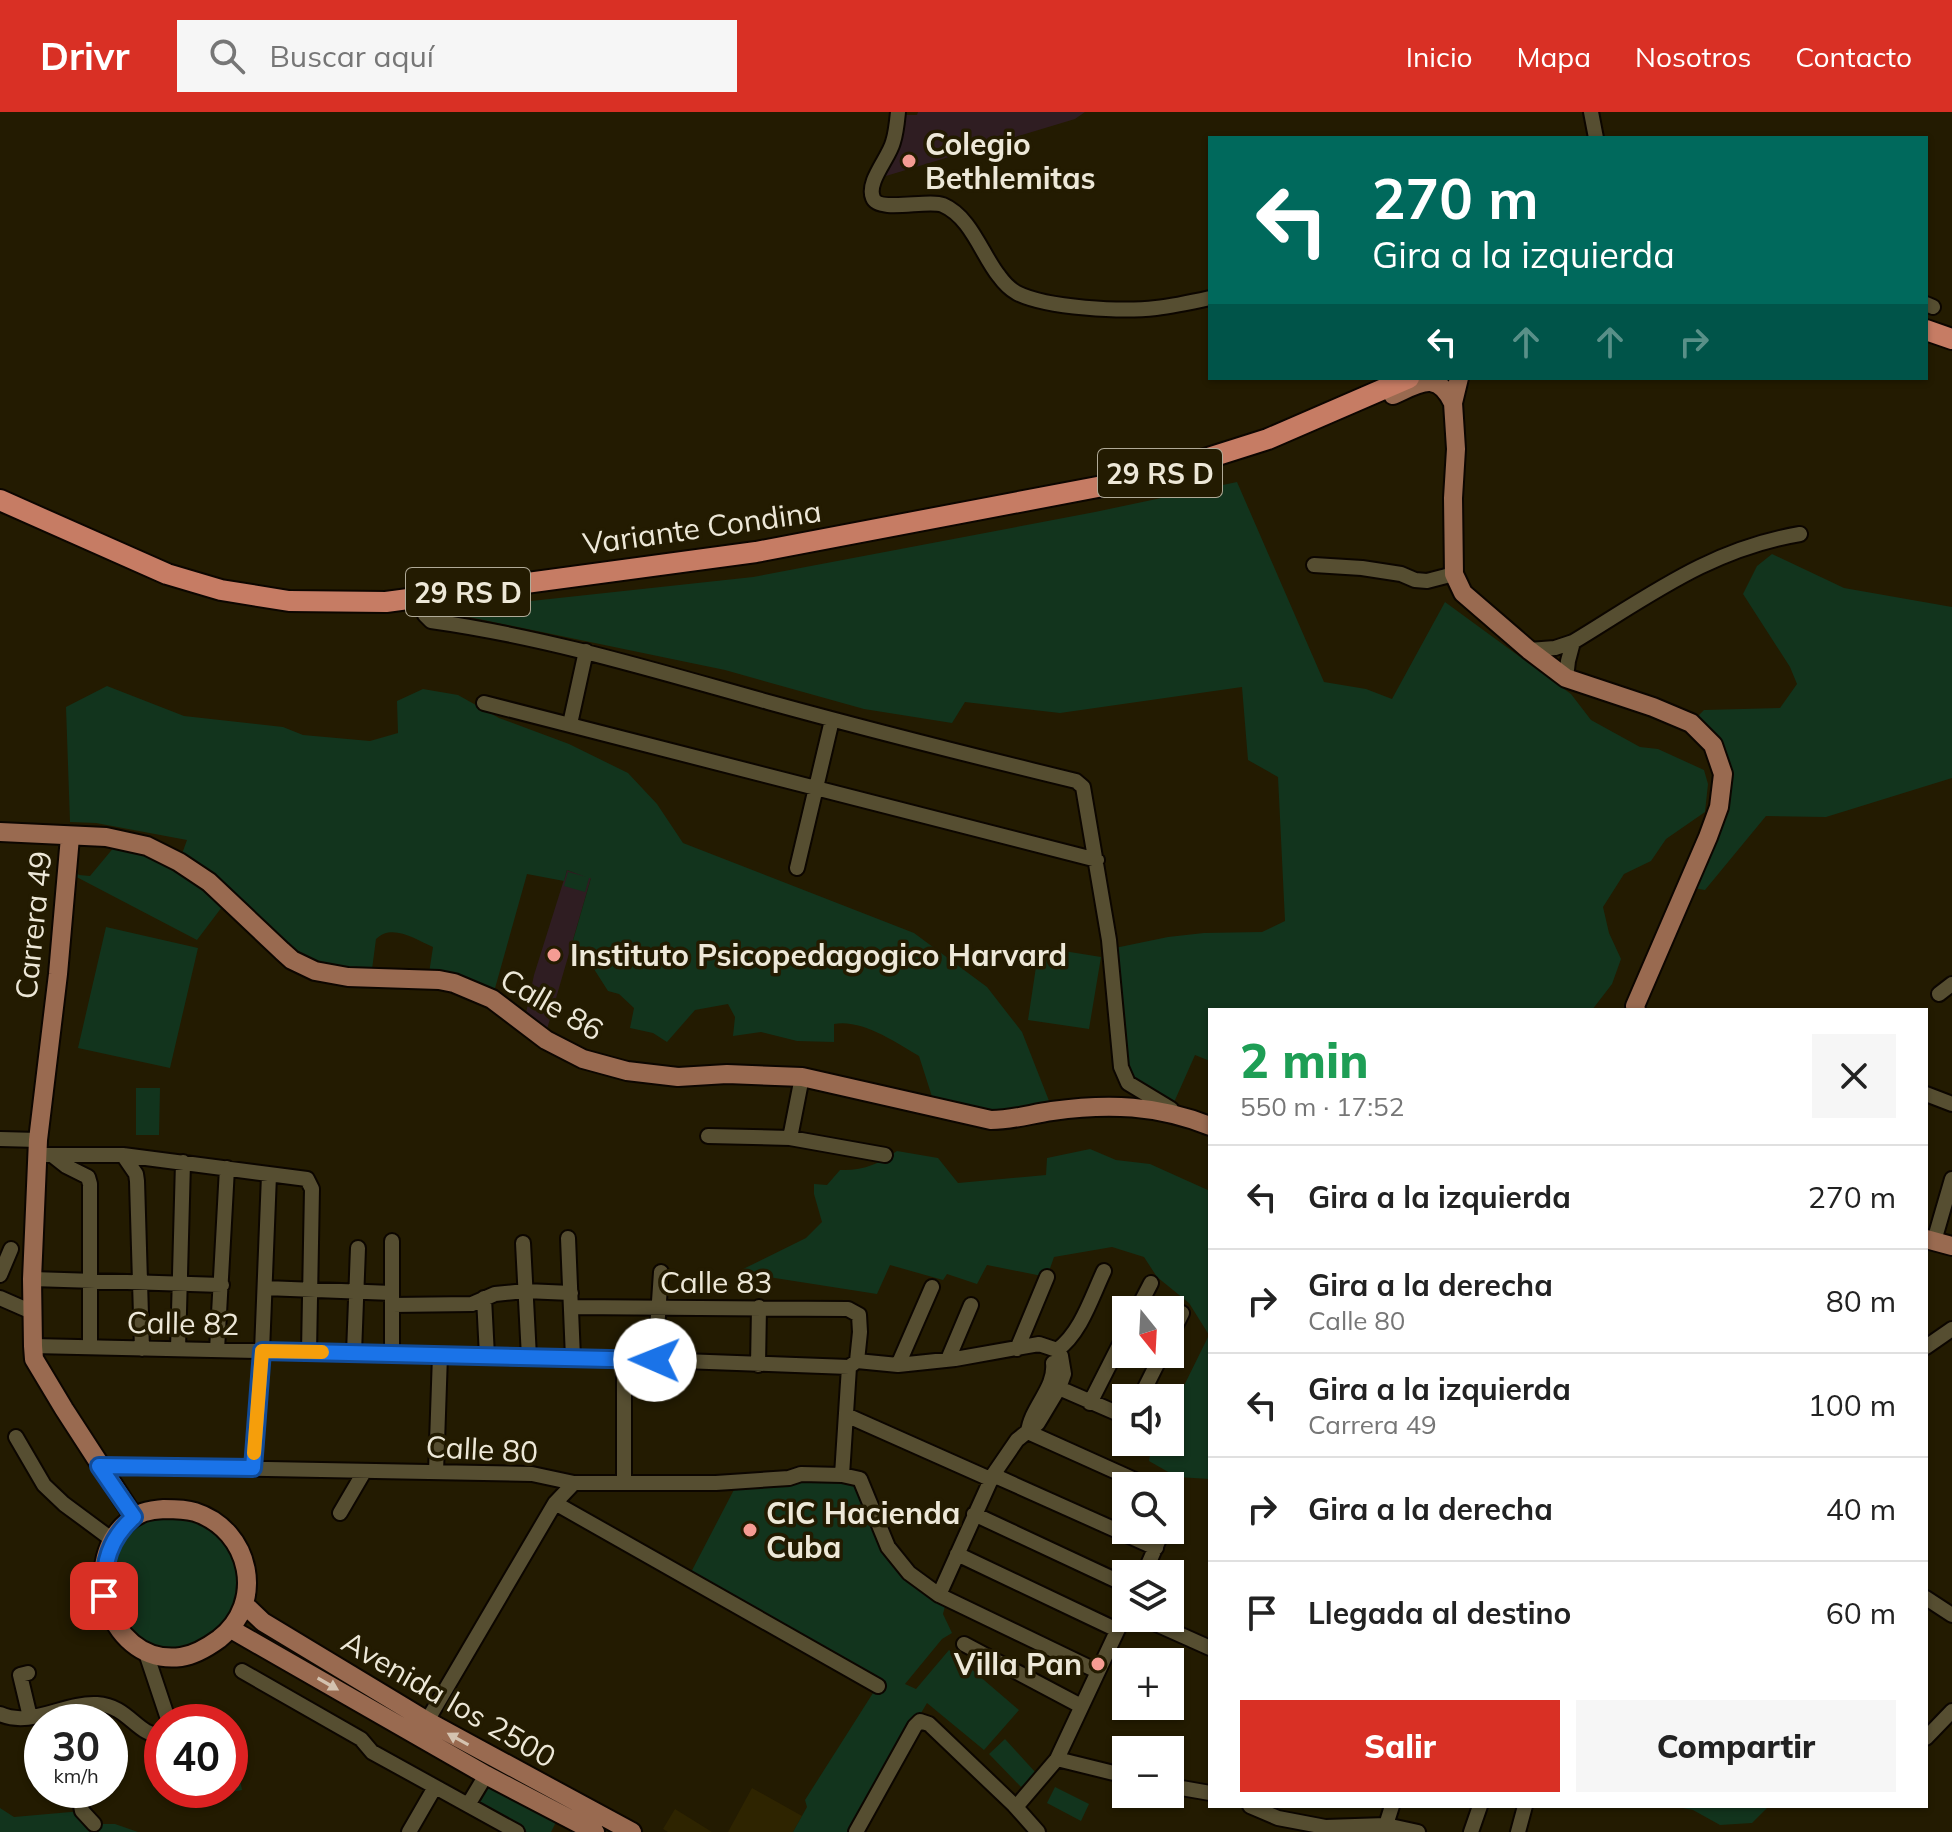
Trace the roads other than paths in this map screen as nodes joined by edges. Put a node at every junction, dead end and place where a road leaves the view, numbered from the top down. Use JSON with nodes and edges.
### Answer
{"nodes":[{"id":1,"x":898,"y":112,"type":"edge"},
{"id":2,"x":1591,"y":112,"type":"edge"},
{"id":3,"x":1596,"y":136,"type":"edge"},
{"id":4,"x":1208,"y":298,"type":"edge"},
{"id":5,"x":1928,"y":331,"type":"edge"},
{"id":6,"x":1952,"y":339,"type":"edge"},
{"id":7,"x":1386,"y":380,"type":"edge"},
{"id":8,"x":1404,"y":380,"type":"edge"},
{"id":9,"x":1459,"y":380,"type":"edge"},
{"id":10,"x":1364,"y":398,"type":"junction"},
{"id":11,"x":1453,"y":403,"type":"junction"},
{"id":12,"x":1325,"y":415,"type":"junction"},
{"id":13,"x":0,"y":500,"type":"edge"},
{"id":14,"x":1800,"y":534,"type":"dead end"},
{"id":15,"x":1314,"y":565,"type":"dead end"},
{"id":16,"x":1454,"y":574,"type":"junction"},
{"id":17,"x":424,"y":598,"type":"junction"},
{"id":18,"x":1573,"y":642,"type":"junction"},
{"id":19,"x":1529,"y":650,"type":"junction"},
{"id":20,"x":586,"y":651,"type":"junction"},
{"id":21,"x":1566,"y":678,"type":"junction"},
{"id":22,"x":484,"y":703,"type":"dead end"},
{"id":23,"x":832,"y":720,"type":"junction"},
{"id":24,"x":570,"y":724,"type":"junction"},
{"id":25,"x":814,"y":788,"type":"junction"},
{"id":26,"x":0,"y":832,"type":"edge"},
{"id":27,"x":70,"y":837,"type":"junction"},
{"id":28,"x":1097,"y":860,"type":"junction"},
{"id":29,"x":797,"y":868,"type":"dead end"},
{"id":30,"x":1952,"y":984,"type":"edge"},
{"id":31,"x":1939,"y":994,"type":"dead end"},
{"id":32,"x":1636,"y":1008,"type":"edge"},
{"id":33,"x":802,"y":1077,"type":"junction"},
{"id":34,"x":1928,"y":1095,"type":"edge"},
{"id":35,"x":1952,"y":1104,"type":"edge"},
{"id":36,"x":1178,"y":1113,"type":"junction"},
{"id":37,"x":1208,"y":1125,"type":"edge"},
{"id":38,"x":708,"y":1136,"type":"dead end"},
{"id":39,"x":790,"y":1138,"type":"junction"},
{"id":40,"x":0,"y":1139,"type":"edge"},
{"id":41,"x":42,"y":1150,"type":"junction"},
{"id":42,"x":123,"y":1155,"type":"junction"},
{"id":43,"x":885,"y":1155,"type":"dead end"},
{"id":44,"x":183,"y":1162,"type":"junction"},
{"id":45,"x":227,"y":1168,"type":"junction"},
{"id":46,"x":269,"y":1175,"type":"junction"},
{"id":47,"x":1952,"y":1179,"type":"edge"},
{"id":48,"x":568,"y":1238,"type":"dead end"},
{"id":49,"x":392,"y":1241,"type":"dead end"},
{"id":50,"x":1937,"y":1242,"type":"edge"},
{"id":51,"x":523,"y":1243,"type":"dead end"},
{"id":52,"x":358,"y":1248,"type":"dead end"},
{"id":53,"x":11,"y":1249,"type":"dead end"},
{"id":54,"x":1104,"y":1271,"type":"dead end"},
{"id":55,"x":661,"y":1272,"type":"dead end"},
{"id":56,"x":0,"y":1275,"type":"edge"},
{"id":57,"x":1047,"y":1277,"type":"dead end"},
{"id":58,"x":32,"y":1279,"type":"junction"},
{"id":59,"x":89,"y":1282,"type":"junction"},
{"id":60,"x":141,"y":1283,"type":"junction"},
{"id":61,"x":1151,"y":1283,"type":"dead end"},
{"id":62,"x":182,"y":1284,"type":"junction"},
{"id":63,"x":222,"y":1285,"type":"junction"},
{"id":64,"x":932,"y":1287,"type":"dead end"},
{"id":65,"x":265,"y":1288,"type":"junction"},
{"id":66,"x":311,"y":1290,"type":"junction"},
{"id":67,"x":525,"y":1291,"type":"junction"},
{"id":68,"x":356,"y":1292,"type":"junction"},
{"id":69,"x":1144,"y":1296,"type":"edge"},
{"id":70,"x":0,"y":1298,"type":"edge"},
{"id":71,"x":484,"y":1298,"type":"junction"},
{"id":72,"x":392,"y":1299,"type":"junction"},
{"id":73,"x":571,"y":1300,"type":"junction"},
{"id":74,"x":971,"y":1305,"type":"dead end"},
{"id":75,"x":759,"y":1307,"type":"junction"},
{"id":76,"x":658,"y":1308,"type":"junction"},
{"id":77,"x":32,"y":1312,"type":"junction"},
{"id":78,"x":1952,"y":1329,"type":"edge"},
{"id":79,"x":33,"y":1346,"type":"junction"},
{"id":80,"x":1928,"y":1346,"type":"edge"},
{"id":81,"x":90,"y":1347,"type":"junction"},
{"id":82,"x":142,"y":1349,"type":"junction"},
{"id":83,"x":178,"y":1349,"type":"junction"},
{"id":84,"x":1020,"y":1349,"type":"junction"},
{"id":85,"x":217,"y":1350,"type":"junction"},
{"id":86,"x":1057,"y":1350,"type":"junction"},
{"id":87,"x":262,"y":1351,"type":"junction"},
{"id":88,"x":309,"y":1352,"type":"junction"},
{"id":89,"x":354,"y":1353,"type":"junction"},
{"id":90,"x":392,"y":1354,"type":"junction"},
{"id":91,"x":440,"y":1355,"type":"junction"},
{"id":92,"x":487,"y":1356,"type":"junction"},
{"id":93,"x":529,"y":1357,"type":"junction"},
{"id":94,"x":949,"y":1357,"type":"junction"},
{"id":95,"x":573,"y":1358,"type":"junction"},
{"id":96,"x":624,"y":1359,"type":"junction"},
{"id":97,"x":655,"y":1360,"type":"junction"},
{"id":98,"x":1112,"y":1360,"type":"edge"},
{"id":99,"x":853,"y":1364,"type":"junction"},
{"id":100,"x":758,"y":1365,"type":"junction"},
{"id":101,"x":898,"y":1365,"type":"junction"},
{"id":102,"x":1059,"y":1388,"type":"junction"},
{"id":103,"x":1090,"y":1403,"type":"junction"},
{"id":104,"x":1112,"y":1412,"type":"edge"},
{"id":105,"x":846,"y":1415,"type":"junction"},
{"id":106,"x":1028,"y":1432,"type":"junction"},
{"id":107,"x":16,"y":1437,"type":"dead end"},
{"id":108,"x":99,"y":1466,"type":"junction"},
{"id":109,"x":253,"y":1468,"type":"junction"},
{"id":110,"x":364,"y":1472,"type":"junction"},
{"id":111,"x":436,"y":1472,"type":"junction"},
{"id":112,"x":1117,"y":1472,"type":"edge"},
{"id":113,"x":842,"y":1475,"type":"junction"},
{"id":114,"x":992,"y":1477,"type":"junction"},
{"id":115,"x":624,"y":1482,"type":"junction"},
{"id":116,"x":574,"y":1483,"type":"junction"},
{"id":117,"x":555,"y":1503,"type":"junction"},
{"id":118,"x":340,"y":1513,"type":"dead end"},
{"id":119,"x":974,"y":1514,"type":"junction"},
{"id":120,"x":134,"y":1517,"type":"junction"},
{"id":121,"x":114,"y":1541,"type":"junction"},
{"id":122,"x":1158,"y":1544,"type":"edge"},
{"id":123,"x":1156,"y":1548,"type":"junction"},
{"id":124,"x":957,"y":1554,"type":"junction"},
{"id":125,"x":1150,"y":1560,"type":"edge"},
{"id":126,"x":1112,"y":1578,"type":"edge"},
{"id":127,"x":939,"y":1595,"type":"junction"},
{"id":128,"x":1928,"y":1599,"type":"edge"},
{"id":129,"x":245,"y":1605,"type":"junction"},
{"id":130,"x":1952,"y":1615,"type":"edge"},
{"id":131,"x":1112,"y":1628,"type":"edge"},
{"id":132,"x":231,"y":1629,"type":"junction"},
{"id":133,"x":1116,"y":1632,"type":"edge"},
{"id":134,"x":1174,"y":1632,"type":"edge"},
{"id":135,"x":964,"y":1644,"type":"dead end"},
{"id":136,"x":1208,"y":1647,"type":"edge"},
{"id":137,"x":146,"y":1653,"type":"junction"},
{"id":138,"x":242,"y":1671,"type":"dead end"},
{"id":139,"x":1097,"y":1671,"type":"junction"},
{"id":140,"x":28,"y":1673,"type":"dead end"},
{"id":141,"x":878,"y":1686,"type":"dead end"},
{"id":142,"x":27,"y":1704,"type":"edge"},
{"id":143,"x":163,"y":1704,"type":"edge"},
{"id":144,"x":1081,"y":1706,"type":"junction"},
{"id":145,"x":1952,"y":1711,"type":"edge"},
{"id":146,"x":0,"y":1714,"type":"edge"},
{"id":147,"x":128,"y":1715,"type":"edge"},
{"id":148,"x":24,"y":1719,"type":"edge"},
{"id":149,"x":427,"y":1721,"type":"junction"},
{"id":150,"x":144,"y":1731,"type":"edge"},
{"id":151,"x":1928,"y":1736,"type":"edge"},
{"id":152,"x":1057,"y":1759,"type":"junction"},
{"id":153,"x":1112,"y":1773,"type":"edge"},
{"id":154,"x":486,"y":1775,"type":"junction"},
{"id":155,"x":435,"y":1787,"type":"junction"},
{"id":156,"x":1184,"y":1788,"type":"edge"},
{"id":157,"x":1208,"y":1793,"type":"edge"},
{"id":158,"x":468,"y":1805,"type":"junction"},
{"id":159,"x":1015,"y":1806,"type":"junction"},
{"id":160,"x":81,"y":1808,"type":"edge"},
{"id":161,"x":1260,"y":1808,"type":"edge"},
{"id":162,"x":1391,"y":1808,"type":"edge"},
{"id":163,"x":1479,"y":1808,"type":"edge"},
{"id":164,"x":1524,"y":1808,"type":"edge"},
{"id":165,"x":1280,"y":1812,"type":"edge"},
{"id":166,"x":94,"y":1824,"type":"dead end"},
{"id":167,"x":1386,"y":1825,"type":"junction"},
{"id":168,"x":1367,"y":1828,"type":"edge"},
{"id":169,"x":509,"y":1830,"type":"edge"},
{"id":170,"x":1324,"y":1830,"type":"edge"},
{"id":171,"x":1410,"y":1831,"type":"edge"},
{"id":172,"x":409,"y":1832,"type":"edge"},
{"id":173,"x":595,"y":1832,"type":"edge"},
{"id":174,"x":632,"y":1832,"type":"edge"},
{"id":175,"x":856,"y":1832,"type":"edge"},
{"id":176,"x":1038,"y":1832,"type":"edge"},
{"id":177,"x":1471,"y":1832,"type":"edge"},
{"id":178,"x":1518,"y":1832,"type":"edge"}],
"edges":[{"from":1,"to":4,"type":"street"},
{"from":2,"to":3,"type":"street"},
{"from":5,"to":6,"type":"highway"},
{"from":7,"to":10,"type":"street"},
{"from":8,"to":10,"type":"highway","name":"Variante Condina","number":"29 RS D"},
{"from":9,"to":11,"type":"main road"},
{"from":10,"to":12,"type":"highway","name":"Variante Condina","number":"29 RS D"},
{"from":11,"to":12,"type":"main road"},
{"from":11,"to":16,"type":"main road"},
{"from":12,"to":17,"type":"highway","name":"Variante Condina","number":"29 RS D"},
{"from":13,"to":17,"type":"highway","name":"Variante Condina","number":"29 RS D"},
{"from":14,"to":18,"type":"street"},
{"from":15,"to":16,"type":"street"},
{"from":16,"to":19,"type":"main road"},
{"from":17,"to":20,"type":"street"},
{"from":18,"to":19,"type":"street"},
{"from":18,"to":21,"type":"street"},
{"from":19,"to":21,"type":"main road"},
{"from":20,"to":23,"type":"street"},
{"from":20,"to":24,"type":"street"},
{"from":21,"to":32,"type":"main road"},
{"from":22,"to":24,"type":"street"},
{"from":23,"to":25,"type":"street"},
{"from":23,"to":28,"type":"street"},
{"from":24,"to":25,"type":"street"},
{"from":25,"to":28,"type":"street"},
{"from":25,"to":29,"type":"street"},
{"from":26,"to":27,"type":"main road","name":"Calle 86"},
{"from":27,"to":33,"type":"main road","name":"Calle 86"},
{"from":27,"to":41,"type":"main road","name":"Carrera 49"},
{"from":28,"to":36,"type":"street"},
{"from":30,"to":31,"type":"street"},
{"from":33,"to":36,"type":"main road","name":"Calle 86"},
{"from":33,"to":39,"type":"street"},
{"from":34,"to":35,"type":"street"},
{"from":36,"to":37,"type":"main road","name":"Calle 86"},
{"from":38,"to":39,"type":"street"},
{"from":39,"to":43,"type":"street"},
{"from":40,"to":41,"type":"street"},
{"from":41,"to":42,"type":"street"},
{"from":41,"to":58,"type":"main road","name":"Carrera 49"},
{"from":41,"to":59,"type":"street"},
{"from":42,"to":44,"type":"street"},
{"from":42,"to":60,"type":"street"},
{"from":44,"to":45,"type":"street"},
{"from":44,"to":62,"type":"street"},
{"from":45,"to":46,"type":"street"},
{"from":45,"to":63,"type":"street"},
{"from":46,"to":65,"type":"street"},
{"from":46,"to":66,"type":"street"},
{"from":47,"to":50,"type":"street"},
{"from":48,"to":73,"type":"street"},
{"from":49,"to":72,"type":"street"},
{"from":51,"to":67,"type":"street"},
{"from":52,"to":68,"type":"street"},
{"from":53,"to":56,"type":"street"},
{"from":54,"to":86,"type":"street"},
{"from":55,"to":76,"type":"street"},
{"from":57,"to":84,"type":"street"},
{"from":58,"to":59,"type":"street"},
{"from":58,"to":77,"type":"main road","name":"Carrera 49"},
{"from":59,"to":60,"type":"street"},
{"from":59,"to":81,"type":"street"},
{"from":60,"to":62,"type":"street"},
{"from":60,"to":82,"type":"street"},
{"from":61,"to":69,"type":"street"},
{"from":62,"to":63,"type":"street"},
{"from":62,"to":83,"type":"street"},
{"from":63,"to":85,"type":"street"},
{"from":64,"to":101,"type":"street"},
{"from":65,"to":66,"type":"street","name":"Calle 83"},
{"from":65,"to":87,"type":"street"},
{"from":66,"to":68,"type":"street","name":"Calle 83"},
{"from":66,"to":88,"type":"street"},
{"from":67,"to":71,"type":"street","name":"Calle 83"},
{"from":67,"to":73,"type":"street","name":"Calle 83"},
{"from":67,"to":93,"type":"street"},
{"from":68,"to":72,"type":"street","name":"Calle 83"},
{"from":68,"to":89,"type":"street"},
{"from":70,"to":77,"type":"street"},
{"from":71,"to":72,"type":"street","name":"Calle 83"},
{"from":71,"to":92,"type":"street"},
{"from":72,"to":90,"type":"street"},
{"from":73,"to":76,"type":"street","name":"Calle 83"},
{"from":73,"to":95,"type":"street"},
{"from":74,"to":94,"type":"street"},
{"from":75,"to":76,"type":"street","name":"Calle 83"},
{"from":75,"to":99,"type":"street","name":"Calle 83"},
{"from":75,"to":100,"type":"street"},
{"from":76,"to":97,"type":"street"},
{"from":77,"to":79,"type":"main road","name":"Carrera 49"},
{"from":78,"to":80,"type":"street"},
{"from":79,"to":81,"type":"street","name":"Calle 82"},
{"from":79,"to":108,"type":"main road","name":"Carrera 49"},
{"from":81,"to":82,"type":"street","name":"Calle 82"},
{"from":82,"to":83,"type":"street","name":"Calle 82"},
{"from":83,"to":85,"type":"street","name":"Calle 82"},
{"from":84,"to":86,"type":"street","name":"Calle 82"},
{"from":84,"to":94,"type":"street","name":"Calle 82"},
{"from":84,"to":106,"type":"street"},
{"from":85,"to":87,"type":"street","name":"Calle 82"},
{"from":86,"to":102,"type":"street"},
{"from":87,"to":88,"type":"street","name":"Calle 82"},
{"from":87,"to":109,"type":"street"},
{"from":88,"to":89,"type":"street","name":"Calle 82"},
{"from":89,"to":90,"type":"street","name":"Calle 82"},
{"from":90,"to":91,"type":"street","name":"Calle 82"},
{"from":91,"to":92,"type":"street","name":"Calle 82"},
{"from":91,"to":111,"type":"street"},
{"from":92,"to":93,"type":"street","name":"Calle 82"},
{"from":93,"to":95,"type":"street","name":"Calle 82"},
{"from":94,"to":101,"type":"street","name":"Calle 82"},
{"from":95,"to":96,"type":"street","name":"Calle 82"},
{"from":96,"to":97,"type":"street","name":"Calle 82"},
{"from":96,"to":115,"type":"street"},
{"from":97,"to":100,"type":"street","name":"Calle 82"},
{"from":98,"to":103,"type":"street"},
{"from":99,"to":100,"type":"street","name":"Calle 82"},
{"from":99,"to":101,"type":"street","name":"Calle 82"},
{"from":99,"to":105,"type":"street"},
{"from":102,"to":103,"type":"street"},
{"from":102,"to":106,"type":"street"},
{"from":103,"to":104,"type":"street"},
{"from":105,"to":113,"type":"street"},
{"from":105,"to":114,"type":"street"},
{"from":106,"to":112,"type":"street"},
{"from":106,"to":114,"type":"street"},
{"from":107,"to":121,"type":"street"},
{"from":108,"to":109,"type":"street","name":"Calle 80"},
{"from":108,"to":120,"type":"main road","name":"Carrera 49"},
{"from":109,"to":110,"type":"street","name":"Calle 80"},
{"from":110,"to":111,"type":"street","name":"Calle 80"},
{"from":110,"to":118,"type":"street"},
{"from":111,"to":116,"type":"street","name":"Calle 80"},
{"from":113,"to":115,"type":"street","name":"Calle 80"},
{"from":113,"to":127,"type":"street","name":"Calle 80"},
{"from":114,"to":119,"type":"street"},
{"from":114,"to":123,"type":"street"},
{"from":115,"to":116,"type":"street","name":"Calle 80"},
{"from":116,"to":117,"type":"street"},
{"from":117,"to":141,"type":"street"},
{"from":117,"to":149,"type":"street"},
{"from":119,"to":124,"type":"street"},
{"from":119,"to":126,"type":"street"},
{"from":120,"to":121,"type":"main road"},
{"from":120,"to":129,"type":"main road"},
{"from":121,"to":137,"type":"main road"},
{"from":122,"to":123,"type":"street"},
{"from":123,"to":125,"type":"street"},
{"from":124,"to":127,"type":"street"},
{"from":124,"to":131,"type":"street"},
{"from":127,"to":139,"type":"street"},
{"from":128,"to":130,"type":"street"},
{"from":129,"to":132,"type":"main road"},
{"from":129,"to":149,"type":"main road","name":"Avenida los 2500"},
{"from":132,"to":137,"type":"main road"},
{"from":132,"to":154,"type":"main road","name":"Avenida los 2500","one_way":true},
{"from":133,"to":139,"type":"street"},
{"from":134,"to":136,"type":"street"},
{"from":135,"to":144,"type":"street"},
{"from":137,"to":143,"type":"street"},
{"from":138,"to":155,"type":"street"},
{"from":139,"to":144,"type":"street"},
{"from":140,"to":142,"type":"street"},
{"from":144,"to":152,"type":"street"},
{"from":145,"to":151,"type":"street"},
{"from":146,"to":148,"type":"street"},
{"from":147,"to":150,"type":"street"},
{"from":174,"to":149,"type":"main road","name":"Avenida los 2500","one_way":true},
{"from":152,"to":153,"type":"street"},
{"from":152,"to":159,"type":"street"},
{"from":154,"to":158,"type":"street"},
{"from":154,"to":173,"type":"main road","name":"Avenida los 2500"},
{"from":155,"to":158,"type":"street"},
{"from":155,"to":172,"type":"street"},
{"from":156,"to":157,"type":"street"},
{"from":158,"to":169,"type":"street"},
{"from":159,"to":175,"type":"street"},
{"from":159,"to":176,"type":"street"},
{"from":160,"to":166,"type":"street"},
{"from":161,"to":165,"type":"street"},
{"from":162,"to":167,"type":"street"},
{"from":163,"to":177,"type":"street"},
{"from":164,"to":178,"type":"street"},
{"from":165,"to":170,"type":"street"},
{"from":167,"to":168,"type":"street"},
{"from":167,"to":171,"type":"street"},
{"from":168,"to":170,"type":"street"}]}
